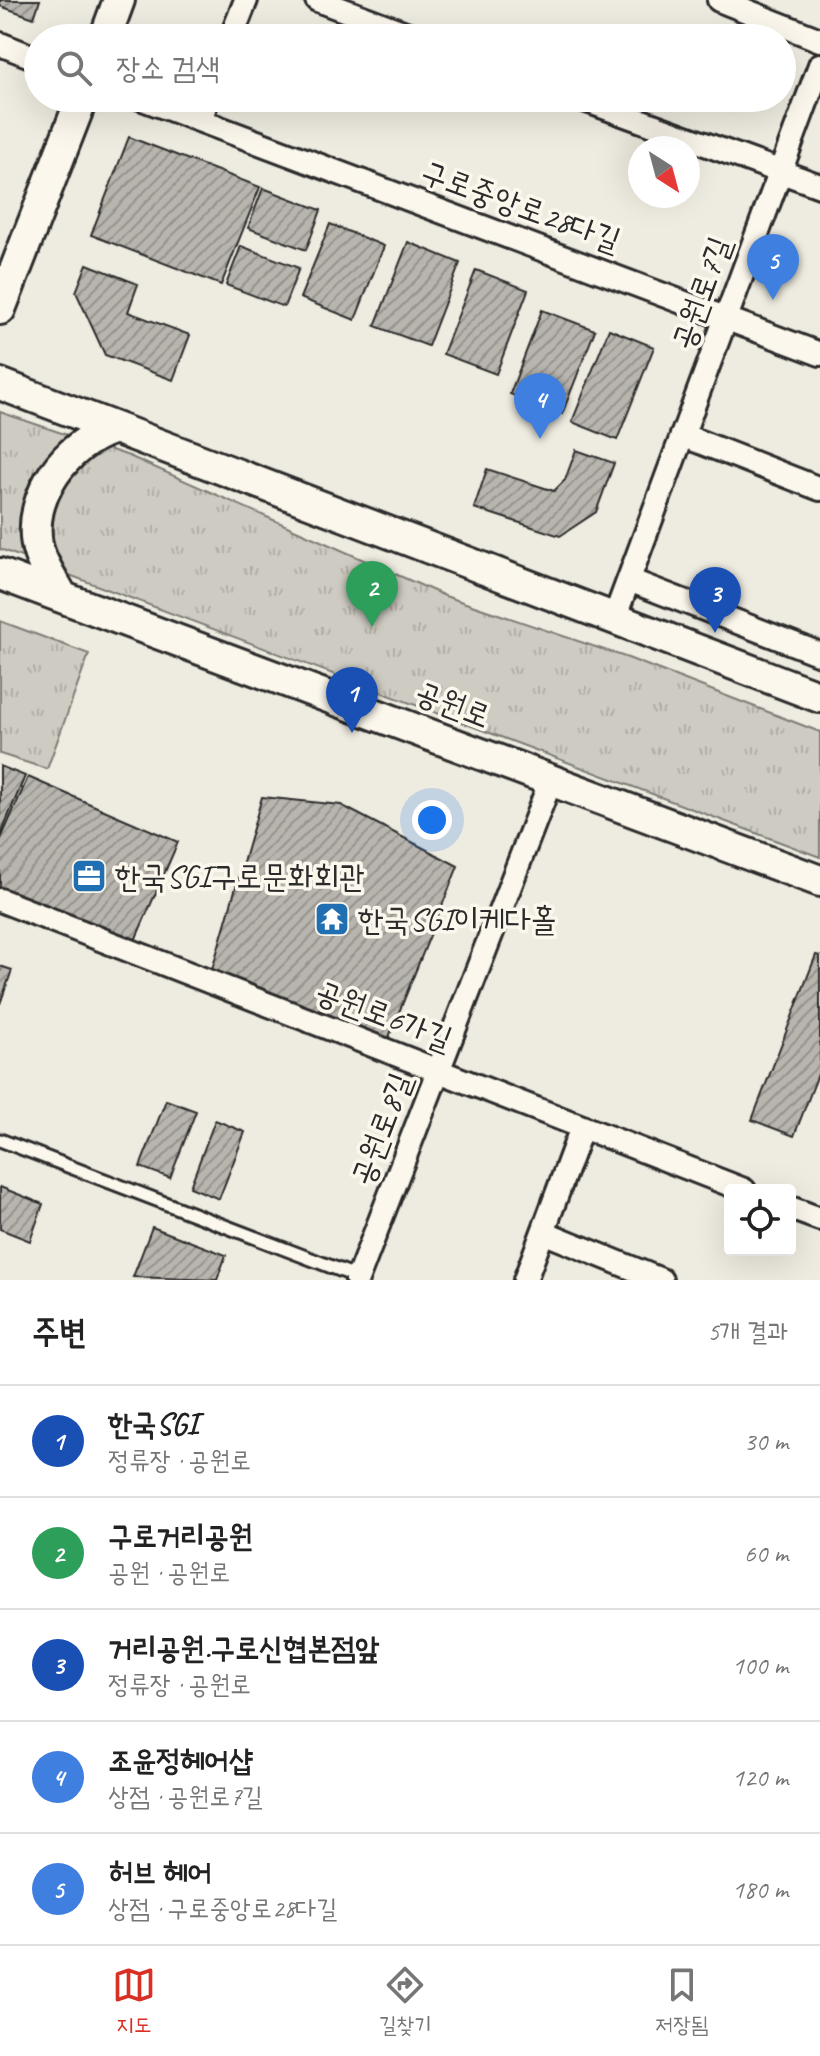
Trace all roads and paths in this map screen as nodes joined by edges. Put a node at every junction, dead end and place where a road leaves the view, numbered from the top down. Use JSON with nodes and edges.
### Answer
{"nodes":[{"id":1,"x":119,"y":0,"type":"edge"},
{"id":2,"x":246,"y":0,"type":"edge"},
{"id":3,"x":317,"y":0,"type":"edge"},
{"id":4,"x":719,"y":0,"type":"edge"},
{"id":5,"x":110,"y":24,"type":"edge"},
{"id":6,"x":237,"y":24,"type":"edge"},
{"id":7,"x":381,"y":24,"type":"edge"},
{"id":8,"x":780,"y":24,"type":"edge"},
{"id":9,"x":796,"y":30,"type":"edge"},
{"id":10,"x":820,"y":40,"type":"edge"},
{"id":11,"x":0,"y":44,"type":"edge"},
{"id":12,"x":24,"y":53,"type":"edge"},
{"id":13,"x":820,"y":65,"type":"edge"},
{"id":14,"x":77,"y":112,"type":"edge"},
{"id":15,"x":178,"y":112,"type":"edge"},
{"id":16,"x":203,"y":112,"type":"edge"},
{"id":17,"x":617,"y":112,"type":"edge"},
{"id":18,"x":200,"y":120,"type":"junction"},
{"id":19,"x":780,"y":173,"type":"junction"},
{"id":20,"x":820,"y":186,"type":"edge"},
{"id":21,"x":0,"y":309,"type":"edge"},
{"id":22,"x":726,"y":317,"type":"junction"},
{"id":23,"x":820,"y":354,"type":"edge"},
{"id":24,"x":0,"y":384,"type":"edge"},
{"id":25,"x":112,"y":429,"type":"junction"},
{"id":26,"x":682,"y":435,"type":"junction"},
{"id":27,"x":820,"y":489,"type":"edge"},
{"id":28,"x":0,"y":574,"type":"edge"},
{"id":29,"x":629,"y":580,"type":"junction"},
{"id":30,"x":61,"y":595,"type":"junction"},
{"id":31,"x":614,"y":619,"type":"junction"},
{"id":32,"x":820,"y":654,"type":"edge"},
{"id":33,"x":820,"y":697,"type":"edge"},
{"id":34,"x":551,"y":780,"type":"junction"},
{"id":35,"x":820,"y":881,"type":"edge"},
{"id":36,"x":0,"y":900,"type":"edge"},
{"id":37,"x":438,"y":1071,"type":"junction"},
{"id":38,"x":582,"y":1127,"type":"junction"},
{"id":39,"x":0,"y":1140,"type":"edge"},
{"id":40,"x":729,"y":1184,"type":"edge"},
{"id":41,"x":796,"y":1210,"type":"edge"},
{"id":42,"x":820,"y":1219,"type":"edge"},
{"id":43,"x":543,"y":1232,"type":"junction"},
{"id":44,"x":357,"y":1279,"type":"edge"},
{"id":45,"x":525,"y":1280,"type":"edge"},
{"id":46,"x":661,"y":1280,"type":"edge"}],
"edges":[{"from":1,"to":5,"type":"main road"},
{"from":2,"to":6,"type":"street"},
{"from":3,"to":7,"type":"street"},
{"from":4,"to":8,"type":"street"},
{"from":9,"to":10,"type":"street"},
{"from":11,"to":12,"type":"street"},
{"from":13,"to":19,"type":"street","name":"공원로7길"},
{"from":14,"to":21,"type":"main road"},
{"from":15,"to":18,"type":"street","name":"구로중앙로28다길"},
{"from":16,"to":18,"type":"street"},
{"from":17,"to":19,"type":"street"},
{"from":18,"to":22,"type":"street","name":"구로중앙로28다길"},
{"from":19,"to":20,"type":"street"},
{"from":19,"to":22,"type":"street","name":"공원로7길"},
{"from":22,"to":23,"type":"street","name":"구로중앙로28다길"},
{"from":22,"to":26,"type":"street","name":"공원로7길"},
{"from":24,"to":25,"type":"main road"},
{"from":25,"to":30,"type":"main road"},
{"from":25,"to":31,"type":"main road"},
{"from":26,"to":27,"type":"street"},
{"from":26,"to":29,"type":"street","name":"공원로7길"},
{"from":28,"to":30,"type":"main road","name":"공원로"},
{"from":29,"to":31,"type":"street","name":"공원로7길"},
{"from":29,"to":32,"type":"street"},
{"from":30,"to":34,"type":"main road","name":"공원로"},
{"from":31,"to":33,"type":"main road"},
{"from":34,"to":35,"type":"main road","name":"공원로"},
{"from":34,"to":37,"type":"street","name":"공원로8길"},
{"from":36,"to":37,"type":"street","name":"공원로6가길"},
{"from":37,"to":38,"type":"street","name":"공원로6가길"},
{"from":37,"to":44,"type":"street","name":"공원로8길"},
{"from":38,"to":40,"type":"street","name":"공원로6가길"},
{"from":38,"to":43,"type":"street"},
{"from":39,"to":44,"type":"lane","name":"공원로8길"},
{"from":41,"to":42,"type":"street"},
{"from":43,"to":45,"type":"street"},
{"from":43,"to":46,"type":"street"}]}
